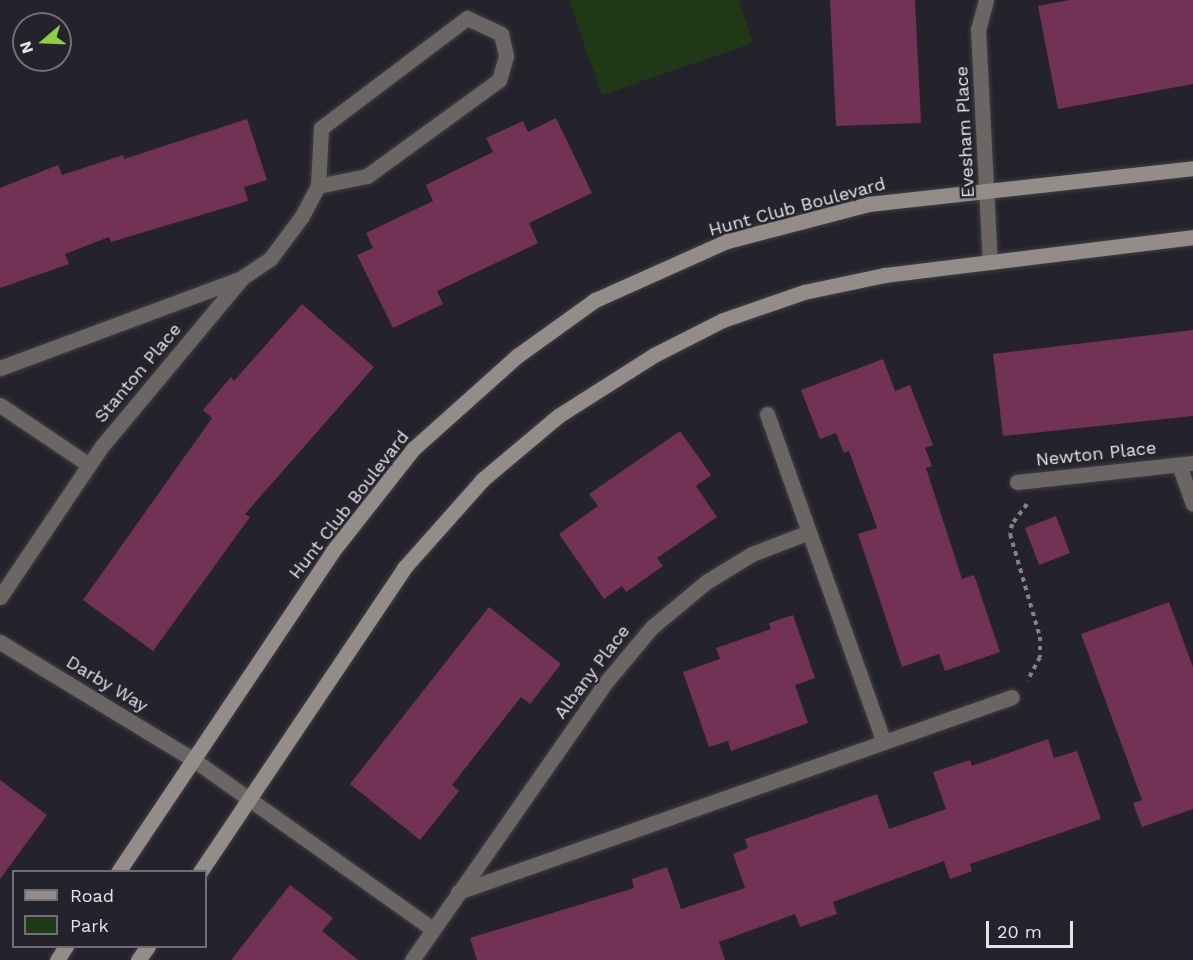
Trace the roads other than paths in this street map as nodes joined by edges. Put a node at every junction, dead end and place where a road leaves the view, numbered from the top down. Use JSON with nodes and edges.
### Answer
{"nodes":[{"id":1,"x":986,"y":0,"type":"edge"},
{"id":2,"x":1193,"y":168,"type":"edge"},
{"id":3,"x":318,"y":186,"type":"junction"},
{"id":4,"x":988,"y":188,"type":"junction"},
{"id":5,"x":1193,"y":237,"type":"edge"},
{"id":6,"x":990,"y":262,"type":"junction"},
{"id":7,"x":243,"y":278,"type":"junction"},
{"id":8,"x":0,"y":368,"type":"edge"},
{"id":9,"x":0,"y":405,"type":"edge"},
{"id":10,"x":767,"y":414,"type":"dead end"},
{"id":11,"x":1186,"y":464,"type":"edge"},
{"id":12,"x":89,"y":465,"type":"junction"},
{"id":13,"x":1022,"y":481,"type":"road end"},
{"id":14,"x":1193,"y":504,"type":"edge"},
{"id":15,"x":809,"y":532,"type":"junction"},
{"id":16,"x":0,"y":597,"type":"edge"},
{"id":17,"x":0,"y":642,"type":"edge"},
{"id":18,"x":1012,"y":697,"type":"road end"},
{"id":19,"x":884,"y":742,"type":"junction"},
{"id":20,"x":194,"y":760,"type":"junction"},
{"id":21,"x":250,"y":800,"type":"junction"},
{"id":22,"x":118,"y":870,"type":"edge"},
{"id":23,"x":201,"y":870,"type":"edge"},
{"id":24,"x":458,"y":892,"type":"junction"},
{"id":25,"x":433,"y":929,"type":"junction"},
{"id":26,"x":412,"y":960,"type":"edge"}],
"edges":[{"from":1,"to":4,"type":"street","name":"Evesham Place"},
{"from":2,"to":4,"type":"street","name":"Hunt Club Boulevard"},
{"from":3,"to":3,"type":"street"},
{"from":3,"to":7,"type":"street","name":"Stanton Place"},
{"from":4,"to":6,"type":"street","name":"Evesham Place"},
{"from":4,"to":20,"type":"street","name":"Hunt Club Boulevard"},
{"from":5,"to":6,"type":"street"},
{"from":6,"to":21,"type":"street"},
{"from":7,"to":8,"type":"street"},
{"from":7,"to":12,"type":"street","name":"Stanton Place"},
{"from":9,"to":12,"type":"street"},
{"from":10,"to":15,"type":"street"},
{"from":11,"to":13,"type":"street","name":"Newton Place"},
{"from":11,"to":14,"type":"street","name":"Newton Place"},
{"from":12,"to":16,"type":"street","name":"Stanton Place"},
{"from":15,"to":19,"type":"street"},
{"from":15,"to":24,"type":"street","name":"Albany Place"},
{"from":17,"to":20,"type":"street","name":"Darby Way"},
{"from":18,"to":19,"type":"street"},
{"from":19,"to":24,"type":"street"},
{"from":20,"to":21,"type":"street"},
{"from":20,"to":22,"type":"street","name":"Hunt Club Boulevard"},
{"from":21,"to":23,"type":"street"},
{"from":21,"to":25,"type":"street"},
{"from":24,"to":25,"type":"street","name":"Albany Place"},
{"from":25,"to":26,"type":"street","name":"Albany Place"}]}
